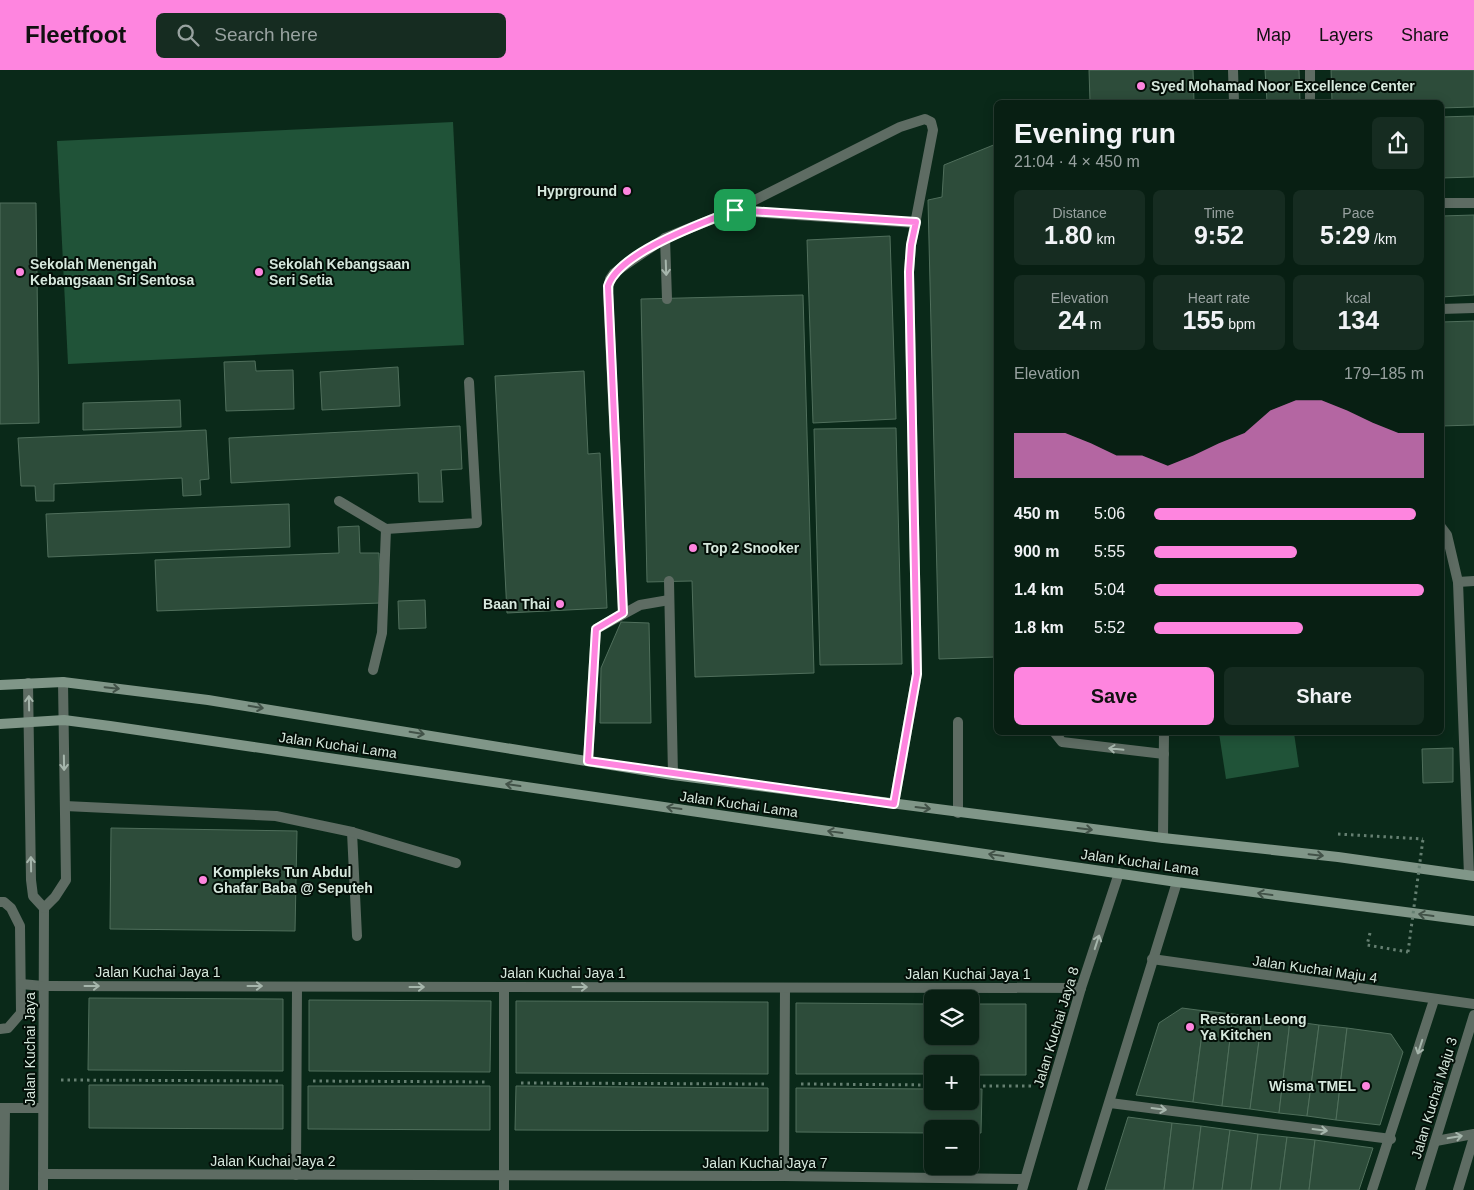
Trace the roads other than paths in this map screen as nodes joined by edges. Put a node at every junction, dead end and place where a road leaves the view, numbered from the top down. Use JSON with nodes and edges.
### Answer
{"nodes":[{"id":1,"x":1233,"y":70,"type":"edge"},
{"id":2,"x":1310,"y":70,"type":"edge"},
{"id":3,"x":1234,"y":100,"type":"edge"},
{"id":4,"x":1310,"y":100,"type":"edge"},
{"id":5,"x":1444,"y":203,"type":"edge"},
{"id":6,"x":1474,"y":203,"type":"edge"},
{"id":7,"x":735,"y":210,"type":"junction"},
{"id":8,"x":916,"y":222,"type":"junction"},
{"id":9,"x":665,"y":238,"type":"junction"},
{"id":10,"x":667,"y":299,"type":"dead end"},
{"id":11,"x":1474,"y":308,"type":"edge"},
{"id":12,"x":1444,"y":309,"type":"edge"},
{"id":13,"x":469,"y":382,"type":"dead end"},
{"id":14,"x":339,"y":501,"type":"dead end"},
{"id":15,"x":386,"y":529,"type":"junction"},
{"id":16,"x":1444,"y":535,"type":"edge"},
{"id":17,"x":669,"y":581,"type":"dead end"},
{"id":18,"x":1474,"y":581,"type":"edge"},
{"id":19,"x":1458,"y":582,"type":"junction"},
{"id":20,"x":669,"y":600,"type":"junction"},
{"id":21,"x":623,"y":613,"type":"junction"},
{"id":22,"x":373,"y":670,"type":"dead end"},
{"id":23,"x":63,"y":682,"type":"junction"},
{"id":24,"x":28,"y":683,"type":"junction"},
{"id":25,"x":0,"y":685,"type":"edge"},
{"id":26,"x":64,"y":720,"type":"junction"},
{"id":27,"x":958,"y":722,"type":"dead end"},
{"id":28,"x":29,"y":723,"type":"junction"},
{"id":29,"x":0,"y":724,"type":"edge"},
{"id":30,"x":1056,"y":735,"type":"edge"},
{"id":31,"x":1164,"y":735,"type":"edge"},
{"id":32,"x":1164,"y":754,"type":"junction"},
{"id":33,"x":588,"y":761,"type":"junction"},
{"id":34,"x":1470,"y":770,"type":"edge"},
{"id":35,"x":673,"y":775,"type":"junction"},
{"id":36,"x":894,"y":804,"type":"junction"},
{"id":37,"x":65,"y":806,"type":"junction"},
{"id":38,"x":958,"y":813,"type":"junction"},
{"id":39,"x":352,"y":832,"type":"junction"},
{"id":40,"x":1163,"y":838,"type":"junction"},
{"id":41,"x":456,"y":863,"type":"dead end"},
{"id":42,"x":1120,"y":873,"type":"junction"},
{"id":43,"x":1471,"y":876,"type":"edge"},
{"id":44,"x":1176,"y":882,"type":"junction"},
{"id":45,"x":0,"y":902,"type":"edge"},
{"id":46,"x":44,"y":908,"type":"junction"},
{"id":47,"x":1474,"y":921,"type":"edge"},
{"id":48,"x":357,"y":936,"type":"dead end"},
{"id":49,"x":1152,"y":959,"type":"junction"},
{"id":50,"x":21,"y":984,"type":"junction"},
{"id":51,"x":44,"y":986,"type":"junction"},
{"id":52,"x":297,"y":987,"type":"junction"},
{"id":53,"x":504,"y":987,"type":"junction"},
{"id":54,"x":785,"y":988,"type":"junction"},
{"id":55,"x":1082,"y":988,"type":"junction"},
{"id":56,"x":1434,"y":1000,"type":"junction"},
{"id":57,"x":1474,"y":1004,"type":"edge"},
{"id":58,"x":1474,"y":1015,"type":"edge"},
{"id":59,"x":0,"y":1028,"type":"edge"},
{"id":60,"x":1110,"y":1103,"type":"junction"},
{"id":61,"x":2,"y":1108,"type":"edge"},
{"id":62,"x":43,"y":1108,"type":"junction"},
{"id":63,"x":1474,"y":1136,"type":"edge"},
{"id":64,"x":1391,"y":1139,"type":"junction"},
{"id":65,"x":1436,"y":1141,"type":"junction"},
{"id":66,"x":43,"y":1174,"type":"junction"},
{"id":67,"x":296,"y":1175,"type":"junction"},
{"id":68,"x":504,"y":1175,"type":"junction"},
{"id":69,"x":784,"y":1176,"type":"junction"},
{"id":70,"x":1025,"y":1179,"type":"junction"},
{"id":71,"x":4,"y":1190,"type":"edge"},
{"id":72,"x":43,"y":1190,"type":"edge"},
{"id":73,"x":504,"y":1190,"type":"edge"},
{"id":74,"x":1022,"y":1190,"type":"edge"},
{"id":75,"x":1082,"y":1190,"type":"edge"},
{"id":76,"x":1372,"y":1190,"type":"edge"},
{"id":77,"x":1420,"y":1190,"type":"edge"},
{"id":78,"x":1458,"y":1190,"type":"edge"}],
"edges":[{"from":1,"to":3,"type":"street"},
{"from":2,"to":4,"type":"street"},
{"from":5,"to":6,"type":"street"},
{"from":7,"to":8,"type":"street"},
{"from":7,"to":8,"type":"street"},
{"from":7,"to":9,"type":"street"},
{"from":8,"to":36,"type":"street"},
{"from":9,"to":10,"type":"street","one_way":true},
{"from":9,"to":21,"type":"street"},
{"from":11,"to":12,"type":"street"},
{"from":13,"to":15,"type":"street"},
{"from":14,"to":15,"type":"street"},
{"from":15,"to":22,"type":"street"},
{"from":16,"to":19,"type":"street"},
{"from":17,"to":20,"type":"street"},
{"from":18,"to":19,"type":"street"},
{"from":19,"to":34,"type":"street"},
{"from":20,"to":21,"type":"street"},
{"from":20,"to":35,"type":"street"},
{"from":21,"to":33,"type":"street"},
{"from":23,"to":24,"type":"main road","name":"Jalan Kuchai Lama"},
{"from":23,"to":26,"type":"street"},
{"from":23,"to":33,"type":"main road","name":"Jalan Kuchai Lama","one_way":true},
{"from":24,"to":25,"type":"main road","name":"Jalan Kuchai Lama"},
{"from":28,"to":24,"type":"street","one_way":true},
{"from":26,"to":28,"type":"main road","name":"Jalan Kuchai Lama"},
{"from":26,"to":37,"type":"street","one_way":true},
{"from":42,"to":26,"type":"main road","name":"Jalan Kuchai Lama","one_way":true},
{"from":27,"to":38,"type":"street"},
{"from":28,"to":29,"type":"main road","name":"Jalan Kuchai Lama"},
{"from":46,"to":28,"type":"street","one_way":true},
{"from":32,"to":30,"type":"street","one_way":true},
{"from":31,"to":32,"type":"street"},
{"from":32,"to":40,"type":"street"},
{"from":33,"to":35,"type":"main road","name":"Jalan Kuchai Lama"},
{"from":34,"to":43,"type":"street"},
{"from":35,"to":36,"type":"main road","name":"Jalan Kuchai Lama"},
{"from":36,"to":38,"type":"main road","name":"Jalan Kuchai Lama","one_way":true},
{"from":37,"to":39,"type":"street"},
{"from":37,"to":46,"type":"street"},
{"from":38,"to":40,"type":"main road","name":"Jalan Kuchai Lama","one_way":true},
{"from":39,"to":41,"type":"street"},
{"from":39,"to":48,"type":"street"},
{"from":40,"to":43,"type":"main road","name":"Jalan Kuchai Lama","one_way":true},
{"from":42,"to":44,"type":"main road","name":"Jalan Kuchai Lama"},
{"from":55,"to":42,"type":"street","name":"Jalan Kuchai Jaya 8","one_way":true},
{"from":47,"to":44,"type":"main road","name":"Jalan Kuchai Lama","one_way":true},
{"from":44,"to":49,"type":"street"},
{"from":45,"to":50,"type":"street"},
{"from":46,"to":51,"type":"street","name":"Jalan Kuchai Jaya"},
{"from":49,"to":56,"type":"street","name":"Jalan Kuchai Maju 4"},
{"from":49,"to":60,"type":"street"},
{"from":50,"to":51,"type":"street","name":"Jalan Kuchai Jaya 1"},
{"from":50,"to":59,"type":"street"},
{"from":51,"to":52,"type":"street","name":"Jalan Kuchai Jaya 1","one_way":true},
{"from":51,"to":62,"type":"street","name":"Jalan Kuchai Jaya"},
{"from":52,"to":53,"type":"street","name":"Jalan Kuchai Jaya 1","one_way":true},
{"from":52,"to":67,"type":"street"},
{"from":53,"to":54,"type":"street","name":"Jalan Kuchai Jaya 1","one_way":true},
{"from":53,"to":68,"type":"street"},
{"from":54,"to":55,"type":"street","name":"Jalan Kuchai Jaya 1"},
{"from":54,"to":69,"type":"street"},
{"from":55,"to":70,"type":"street","name":"Jalan Kuchai Jaya 8"},
{"from":56,"to":57,"type":"street","name":"Jalan Kuchai Maju 4"},
{"from":56,"to":64,"type":"street","one_way":true},
{"from":58,"to":65,"type":"street","name":"Jalan Kuchai Maju 3"},
{"from":60,"to":64,"type":"street","one_way":true},
{"from":60,"to":75,"type":"street"},
{"from":61,"to":62,"type":"street"},
{"from":61,"to":71,"type":"street","name":"Jalan Kuchai Jaya"},
{"from":62,"to":66,"type":"street","name":"Jalan Kuchai Jaya"},
{"from":65,"to":63,"type":"street","one_way":true},
{"from":63,"to":78,"type":"street"},
{"from":64,"to":76,"type":"street"},
{"from":65,"to":77,"type":"street","name":"Jalan Kuchai Maju 3"},
{"from":66,"to":67,"type":"street","name":"Jalan Kuchai Jaya 2"},
{"from":66,"to":72,"type":"street","name":"Jalan Kuchai Jaya"},
{"from":67,"to":68,"type":"street","name":"Jalan Kuchai Jaya 2"},
{"from":68,"to":69,"type":"street","name":"Jalan Kuchai Jaya 7"},
{"from":68,"to":73,"type":"street"},
{"from":69,"to":70,"type":"street","name":"Jalan Kuchai Jaya 7"},
{"from":70,"to":74,"type":"street","name":"Jalan Kuchai Jaya 8"}]}
